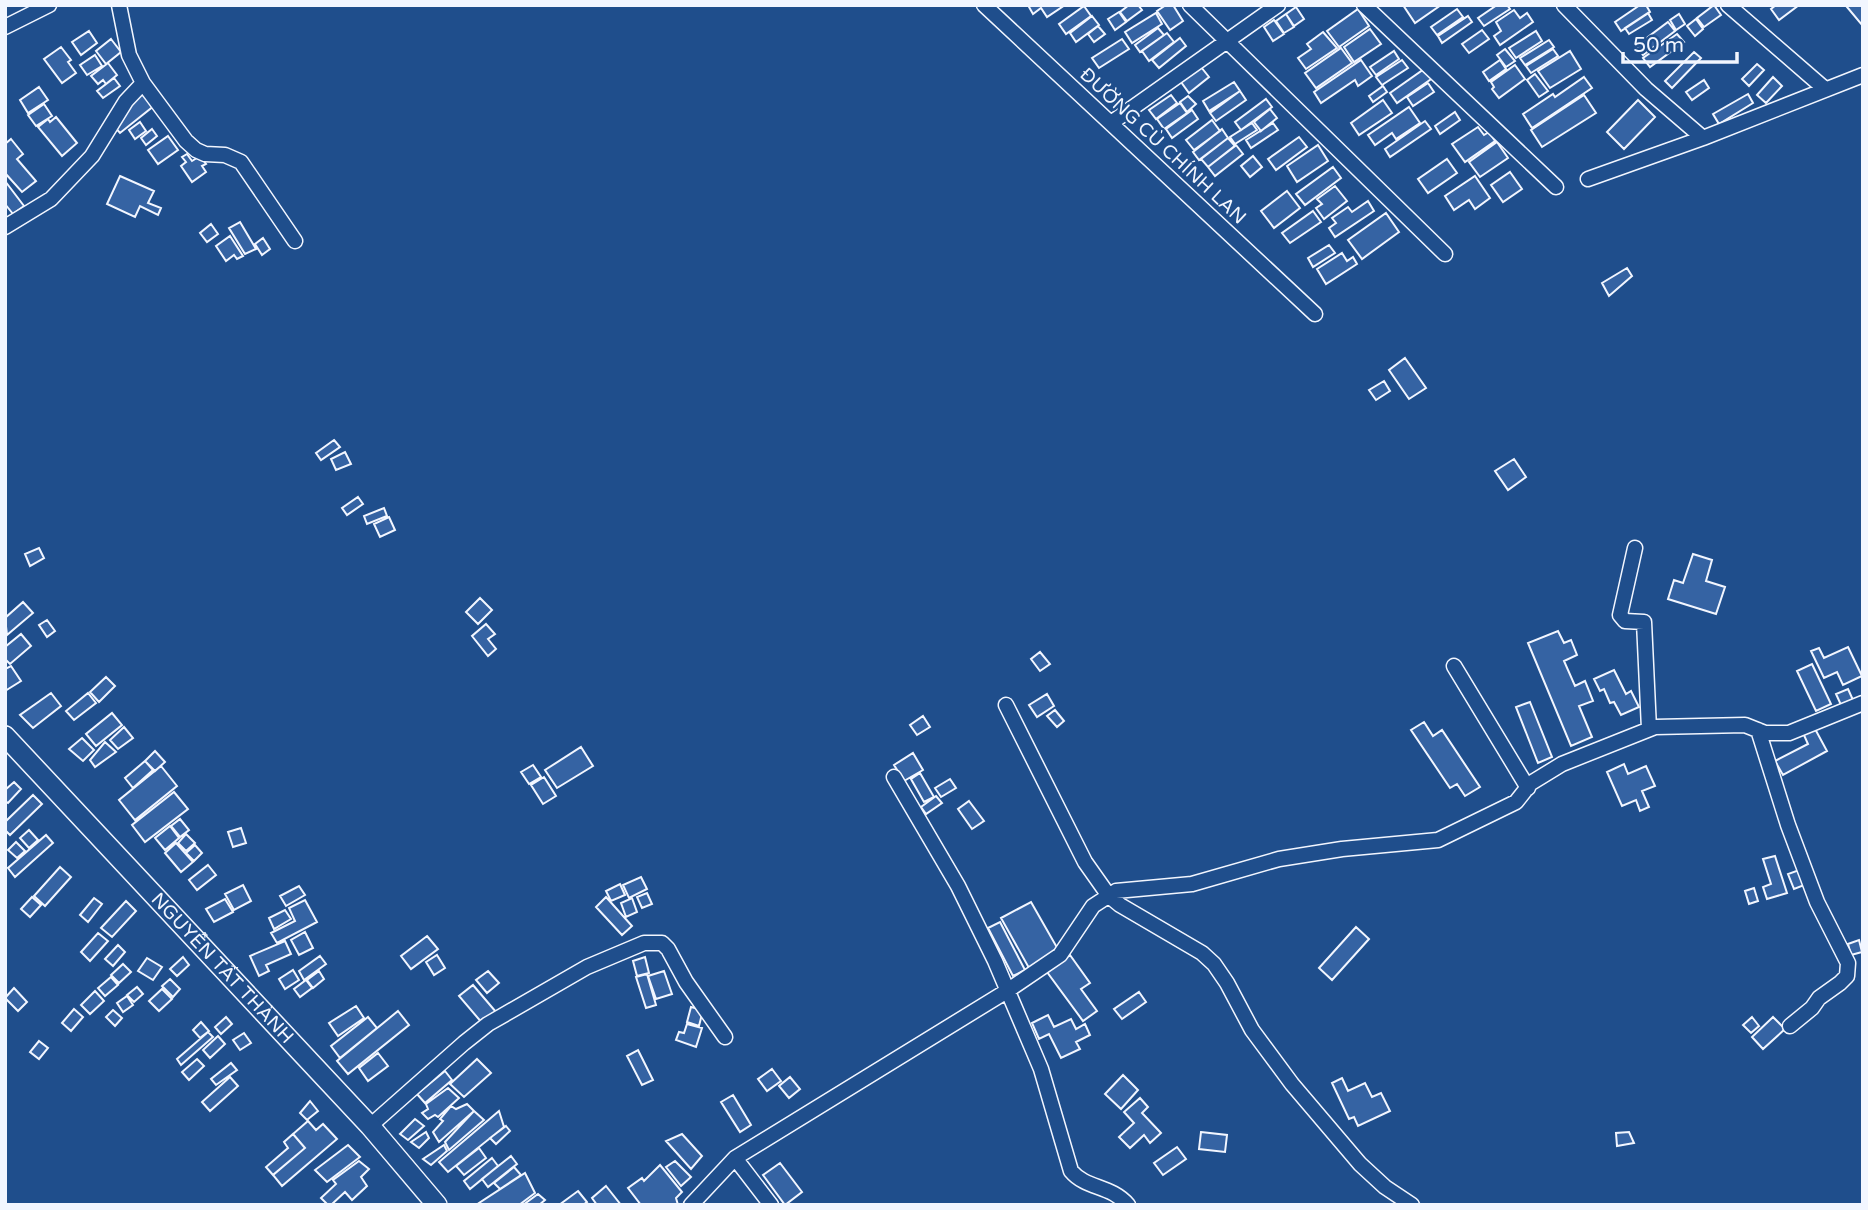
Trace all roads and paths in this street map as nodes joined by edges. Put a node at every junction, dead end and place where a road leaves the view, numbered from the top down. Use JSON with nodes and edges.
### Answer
{"nodes":[{"id":1,"x":49,"y":5,"type":"edge"},
{"id":2,"x":119,"y":5,"type":"edge"},
{"id":3,"x":984,"y":5,"type":"edge"},
{"id":4,"x":1190,"y":5,"type":"edge"},
{"id":5,"x":1278,"y":5,"type":"edge"},
{"id":6,"x":1364,"y":5,"type":"edge"},
{"id":7,"x":1564,"y":5,"type":"edge"},
{"id":8,"x":1728,"y":5,"type":"edge"},
{"id":9,"x":5,"y":27,"type":"edge"},
{"id":10,"x":1227,"y":41,"type":"junction"},
{"id":11,"x":1863,"y":75,"type":"edge"},
{"id":12,"x":143,"y":83,"type":"junction"},
{"id":13,"x":1825,"y":89,"type":"junction"},
{"id":14,"x":1111,"y":124,"type":"junction"},
{"id":15,"x":1703,"y":138,"type":"junction"},
{"id":16,"x":1588,"y":179,"type":"dead end"},
{"id":17,"x":1556,"y":187,"type":"dead end"},
{"id":18,"x":5,"y":227,"type":"edge"},
{"id":19,"x":295,"y":241,"type":"dead end"},
{"id":20,"x":1445,"y":254,"type":"dead end"},
{"id":21,"x":1315,"y":314,"type":"dead end"},
{"id":22,"x":1635,"y":548,"type":"dead end"},
{"id":23,"x":1454,"y":666,"type":"dead end"},
{"id":24,"x":1863,"y":702,"type":"edge"},
{"id":25,"x":1006,"y":705,"type":"dead end"},
{"id":26,"x":1649,"y":729,"type":"junction"},
{"id":27,"x":1758,"y":730,"type":"junction"},
{"id":28,"x":5,"y":736,"type":"edge"},
{"id":29,"x":894,"y":777,"type":"dead end"},
{"id":30,"x":1528,"y":788,"type":"junction"},
{"id":31,"x":1109,"y":896,"type":"junction"},
{"id":32,"x":1007,"y":991,"type":"junction"},
{"id":33,"x":1790,"y":1026,"type":"dead end"},
{"id":34,"x":725,"y":1037,"type":"dead end"},
{"id":35,"x":370,"y":1126,"type":"junction"},
{"id":36,"x":735,"y":1158,"type":"junction"},
{"id":37,"x":437,"y":1205,"type":"edge"},
{"id":38,"x":691,"y":1205,"type":"edge"},
{"id":39,"x":771,"y":1205,"type":"edge"},
{"id":40,"x":1128,"y":1205,"type":"edge"},
{"id":41,"x":1412,"y":1205,"type":"edge"}],
"edges":[{"from":1,"to":9,"type":"street"},
{"from":2,"to":12,"type":"street"},
{"from":3,"to":14,"type":"street","name":"ĐƯỜNG CÙ CHÍNH LAN"},
{"from":4,"to":10,"type":"street"},
{"from":5,"to":10,"type":"street"},
{"from":6,"to":17,"type":"street"},
{"from":7,"to":15,"type":"street"},
{"from":8,"to":13,"type":"street"},
{"from":10,"to":14,"type":"street"},
{"from":10,"to":20,"type":"street"},
{"from":11,"to":13,"type":"street"},
{"from":12,"to":18,"type":"street"},
{"from":12,"to":19,"type":"street"},
{"from":13,"to":15,"type":"street"},
{"from":14,"to":21,"type":"street","name":"ĐƯỜNG CÙ CHÍNH LAN"},
{"from":15,"to":16,"type":"street"},
{"from":22,"to":26,"type":"street"},
{"from":23,"to":30,"type":"street"},
{"from":24,"to":27,"type":"street"},
{"from":25,"to":31,"type":"street"},
{"from":26,"to":27,"type":"street"},
{"from":26,"to":30,"type":"street"},
{"from":27,"to":33,"type":"street"},
{"from":28,"to":35,"type":"main road","name":"NGUYỄN TẤT THÀNH"},
{"from":29,"to":32,"type":"street"},
{"from":30,"to":31,"type":"street"},
{"from":31,"to":32,"type":"street"},
{"from":31,"to":41,"type":"street"},
{"from":32,"to":36,"type":"street"},
{"from":32,"to":40,"type":"street"},
{"from":34,"to":35,"type":"street"},
{"from":35,"to":37,"type":"main road","name":"NGUYỄN TẤT THÀNH"},
{"from":36,"to":38,"type":"street"},
{"from":36,"to":39,"type":"street"}]}
